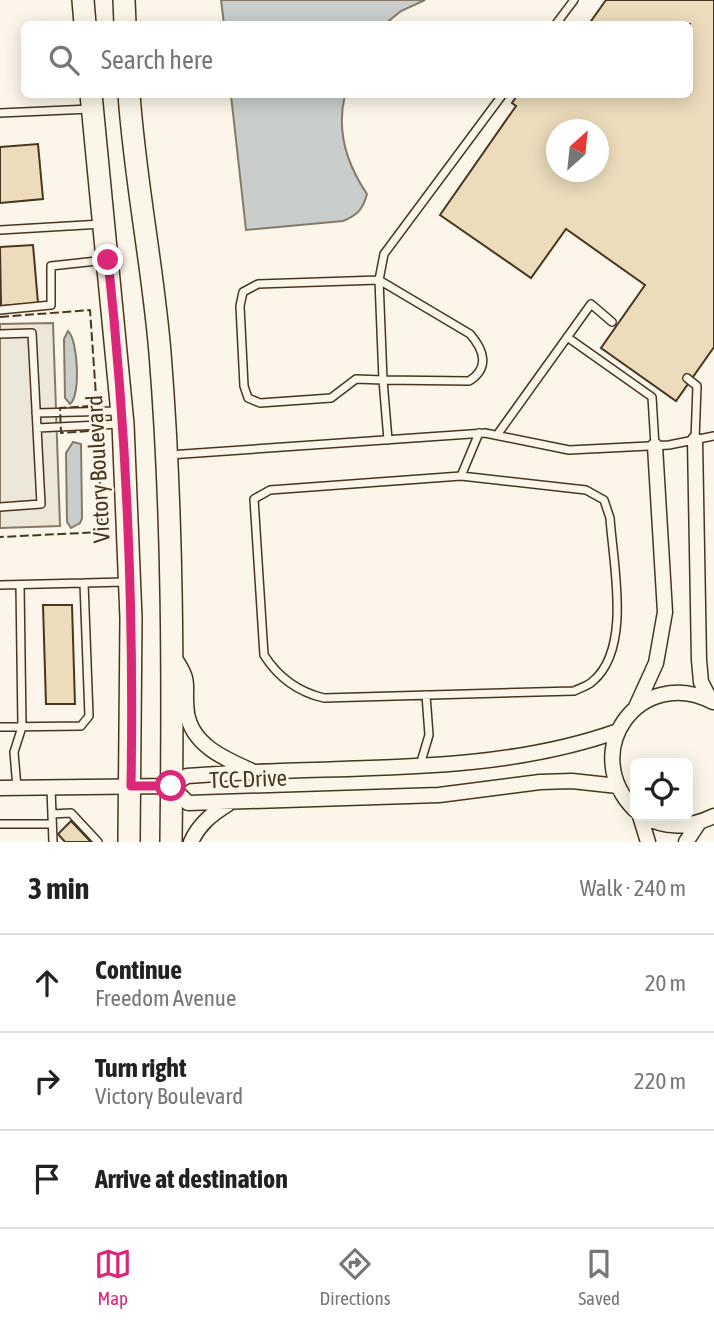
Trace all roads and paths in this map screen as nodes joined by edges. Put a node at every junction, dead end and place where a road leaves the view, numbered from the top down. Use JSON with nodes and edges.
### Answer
{"nodes":[{"id":1,"x":83,"y":0,"type":"edge"},
{"id":2,"x":124,"y":0,"type":"edge"},
{"id":3,"x":574,"y":0,"type":"edge"},
{"id":4,"x":85,"y":21,"type":"edge"},
{"id":5,"x":125,"y":21,"type":"edge"},
{"id":6,"x":558,"y":21,"type":"edge"},
{"id":7,"x":130,"y":98,"type":"edge"},
{"id":8,"x":500,"y":98,"type":"edge"},
{"id":9,"x":92,"y":102,"type":"edge"},
{"id":10,"x":0,"y":113,"type":"edge"},
{"id":11,"x":103,"y":224,"type":"junction"},
{"id":12,"x":0,"y":230,"type":"edge"},
{"id":13,"x":108,"y":260,"type":"junction"},
{"id":14,"x":379,"y":280,"type":"junction"},
{"id":15,"x":0,"y":310,"type":"edge"},
{"id":16,"x":612,"y":322,"type":"dead end"},
{"id":17,"x":0,"y":334,"type":"edge"},
{"id":18,"x":567,"y":337,"type":"junction"},
{"id":19,"x":687,"y":378,"type":"dead end"},
{"id":20,"x":383,"y":380,"type":"junction"},
{"id":21,"x":36,"y":413,"type":"junction"},
{"id":22,"x":123,"y":417,"type":"junction"},
{"id":23,"x":37,"y":428,"type":"junction"},
{"id":24,"x":479,"y":433,"type":"junction"},
{"id":25,"x":497,"y":435,"type":"junction"},
{"id":26,"x":714,"y":436,"type":"edge"},
{"id":27,"x":388,"y":440,"type":"junction"},
{"id":28,"x":695,"y":440,"type":"junction"},
{"id":29,"x":655,"y":446,"type":"junction"},
{"id":30,"x":165,"y":456,"type":"junction"},
{"id":31,"x":461,"y":476,"type":"junction"},
{"id":32,"x":0,"y":507,"type":"edge"},
{"id":33,"x":131,"y":582,"type":"junction"},
{"id":34,"x":84,"y":583,"type":"junction"},
{"id":35,"x":20,"y":584,"type":"junction"},
{"id":36,"x":0,"y":585,"type":"edge"},
{"id":37,"x":172,"y":655,"type":"junction"},
{"id":38,"x":426,"y":695,"type":"junction"},
{"id":39,"x":713,"y":702,"type":"edge"},
{"id":40,"x":636,"y":707,"type":"junction"},
{"id":41,"x":22,"y":726,"type":"junction"},
{"id":42,"x":0,"y":727,"type":"edge"},
{"id":43,"x":618,"y":731,"type":"junction"},
{"id":44,"x":420,"y":765,"type":"junction"},
{"id":45,"x":252,"y":771,"type":"junction"},
{"id":46,"x":131,"y":786,"type":"junction"},
{"id":47,"x":171,"y":786,"type":"junction"},
{"id":48,"x":618,"y":786,"type":"junction"},
{"id":49,"x":51,"y":787,"type":"junction"},
{"id":50,"x":0,"y":788,"type":"edge"},
{"id":51,"x":17,"y":788,"type":"junction"},
{"id":52,"x":230,"y":803,"type":"junction"},
{"id":53,"x":630,"y":803,"type":"edge"},
{"id":54,"x":52,"y":814,"type":"junction"},
{"id":55,"x":714,"y":816,"type":"edge"},
{"id":56,"x":643,"y":821,"type":"edge"},
{"id":57,"x":652,"y":821,"type":"edge"},
{"id":58,"x":1,"y":824,"type":"edge"},
{"id":59,"x":52,"y":824,"type":"junction"},
{"id":60,"x":698,"y":824,"type":"junction"},
{"id":61,"x":53,"y":842,"type":"edge"},
{"id":62,"x":98,"y":842,"type":"edge"},
{"id":63,"x":130,"y":842,"type":"edge"},
{"id":64,"x":172,"y":842,"type":"edge"},
{"id":65,"x":191,"y":842,"type":"edge"},
{"id":66,"x":648,"y":842,"type":"edge"},
{"id":67,"x":685,"y":842,"type":"edge"}],
"edges":[{"from":1,"to":4,"type":"main road"},
{"from":2,"to":5,"type":"main road"},
{"from":3,"to":6,"type":"lane"},
{"from":7,"to":30,"type":"main road"},
{"from":8,"to":14,"type":"lane"},
{"from":9,"to":10,"type":"lane"},
{"from":9,"to":11,"type":"main road","name":"Victory Boulevard"},
{"from":11,"to":12,"type":"lane"},
{"from":11,"to":13,"type":"main road","name":"Victory Boulevard"},
{"from":13,"to":15,"type":"lane"},
{"from":13,"to":22,"type":"main road","name":"Victory Boulevard"},
{"from":14,"to":20,"type":"lane"},
{"from":14,"to":20,"type":"lane"},
{"from":14,"to":20,"type":"lane"},
{"from":16,"to":18,"type":"lane"},
{"from":17,"to":21,"type":"lane"},
{"from":18,"to":25,"type":"lane"},
{"from":18,"to":29,"type":"lane"},
{"from":19,"to":28,"type":"lane"},
{"from":20,"to":27,"type":"lane"},
{"from":21,"to":22,"type":"lane"},
{"from":21,"to":23,"type":"lane"},
{"from":22,"to":23,"type":"lane"},
{"from":22,"to":33,"type":"main road","name":"Victory Boulevard"},
{"from":23,"to":32,"type":"lane"},
{"from":24,"to":25,"type":"lane"},
{"from":24,"to":27,"type":"lane"},
{"from":24,"to":31,"type":"lane"},
{"from":25,"to":29,"type":"lane"},
{"from":26,"to":28,"type":"lane"},
{"from":27,"to":30,"type":"lane"},
{"from":28,"to":29,"type":"lane"},
{"from":28,"to":39,"type":"street"},
{"from":29,"to":40,"type":"street"},
{"from":30,"to":37,"type":"main road"},
{"from":31,"to":38,"type":"lane"},
{"from":31,"to":38,"type":"lane"},
{"from":33,"to":34,"type":"lane"},
{"from":33,"to":46,"type":"main road","name":"Victory Boulevard"},
{"from":34,"to":35,"type":"lane"},
{"from":34,"to":41,"type":"lane"},
{"from":35,"to":36,"type":"lane"},
{"from":35,"to":41,"type":"lane"},
{"from":37,"to":45,"type":"street"},
{"from":37,"to":47,"type":"main road"},
{"from":38,"to":44,"type":"lane"},
{"from":39,"to":40,"type":"street"},
{"from":40,"to":43,"type":"street"},
{"from":41,"to":42,"type":"lane"},
{"from":41,"to":51,"type":"lane"},
{"from":43,"to":44,"type":"street","name":"TCC Drive"},
{"from":43,"to":48,"type":"street"},
{"from":44,"to":45,"type":"street","name":"TCC Drive"},
{"from":45,"to":47,"type":"street","name":"TCC Drive"},
{"from":46,"to":47,"type":"street"},
{"from":46,"to":49,"type":"street"},
{"from":46,"to":63,"type":"main road","name":"Victory Boulevard"},
{"from":47,"to":52,"type":"street","name":"TCC Drive"},
{"from":47,"to":64,"type":"main road"},
{"from":48,"to":52,"type":"street","name":"TCC Drive"},
{"from":48,"to":53,"type":"street"},
{"from":49,"to":51,"type":"street"},
{"from":49,"to":54,"type":"lane"},
{"from":50,"to":51,"type":"street"},
{"from":52,"to":65,"type":"street"},
{"from":54,"to":59,"type":"lane"},
{"from":54,"to":62,"type":"lane"},
{"from":55,"to":60,"type":"street"},
{"from":56,"to":66,"type":"street"},
{"from":57,"to":60,"type":"street"},
{"from":58,"to":59,"type":"lane"},
{"from":59,"to":61,"type":"lane"},
{"from":60,"to":67,"type":"street"}]}
